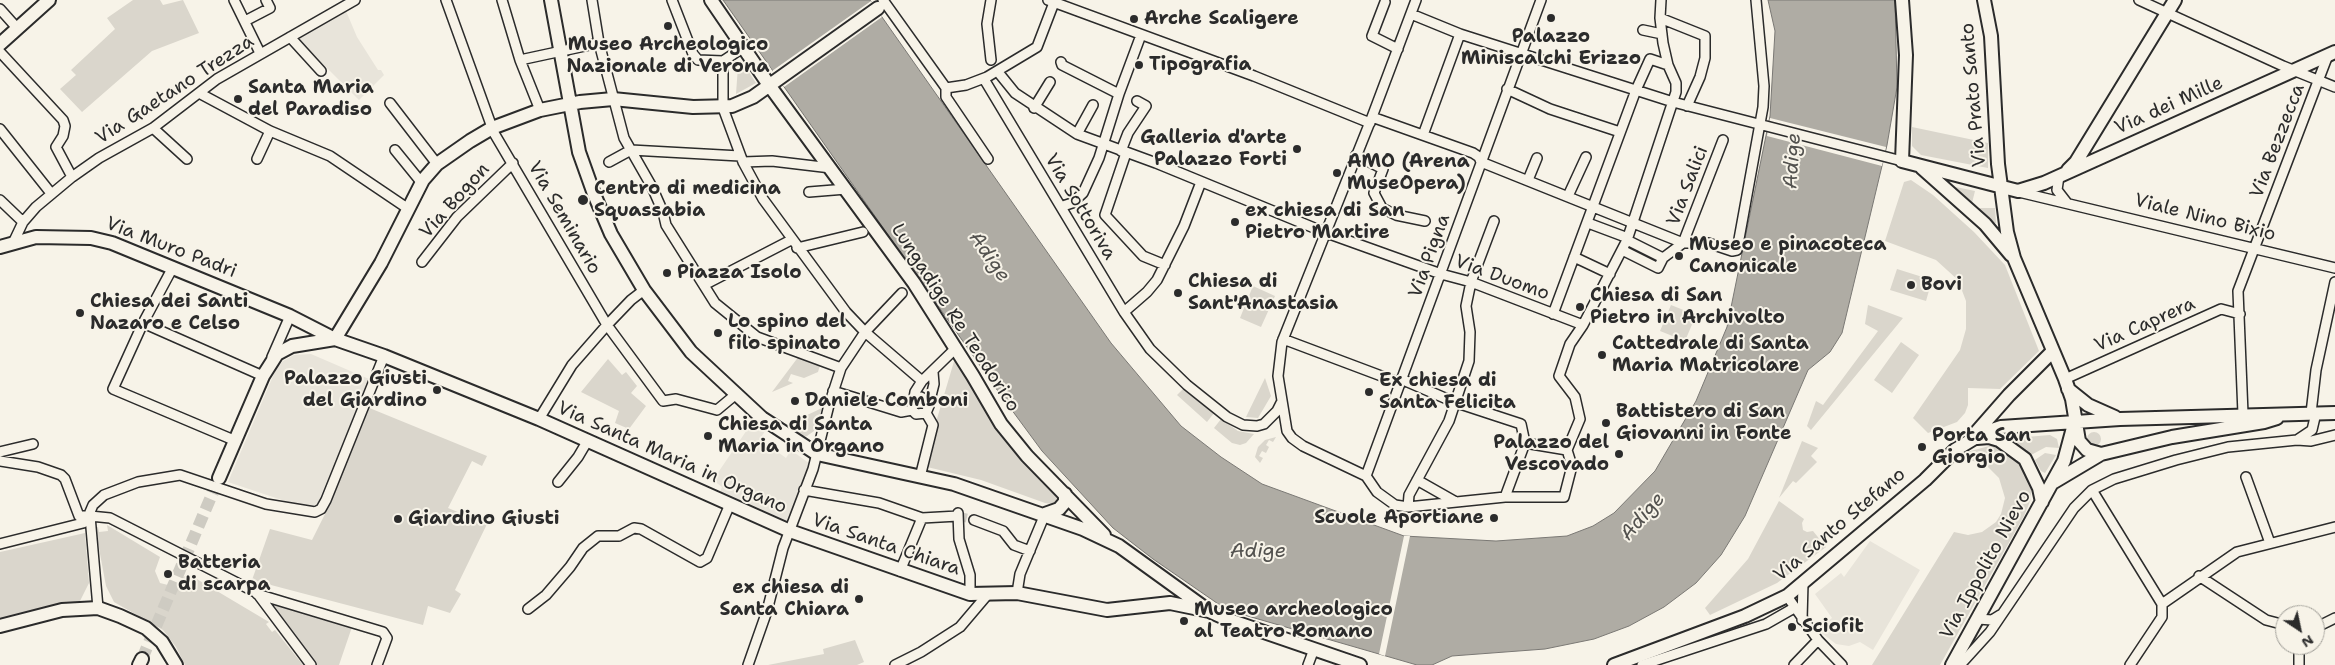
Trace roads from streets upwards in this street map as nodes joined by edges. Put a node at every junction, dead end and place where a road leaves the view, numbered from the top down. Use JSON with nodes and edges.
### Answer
{"nodes":[{"id":1,"x":49,"y":0,"type":"edge"},
{"id":2,"x":234,"y":0,"type":"edge"},
{"id":3,"x":266,"y":0,"type":"edge"},
{"id":4,"x":355,"y":0,"type":"edge"},
{"id":5,"x":446,"y":0,"type":"edge"},
{"id":6,"x":502,"y":0,"type":"edge"},
{"id":7,"x":551,"y":0,"type":"edge"},
{"id":8,"x":592,"y":0,"type":"edge"},
{"id":9,"x":672,"y":0,"type":"edge"},
{"id":10,"x":711,"y":0,"type":"edge"},
{"id":11,"x":991,"y":0,"type":"edge"},
{"id":12,"x":1416,"y":0,"type":"edge"},
{"id":13,"x":1541,"y":0,"type":"edge"},
{"id":14,"x":1661,"y":0,"type":"edge"},
{"id":15,"x":1756,"y":0,"type":"edge"},
{"id":16,"x":1902,"y":0,"type":"edge"},
{"id":17,"x":1984,"y":0,"type":"edge"},
{"id":18,"x":2139,"y":0,"type":"edge"},
{"id":19,"x":2175,"y":0,"type":"edge"},
{"id":20,"x":1053,"y":1,"type":"edge"},
{"id":21,"x":882,"y":2,"type":"edge"},
{"id":22,"x":1385,"y":2,"type":"dead end"},
{"id":23,"x":0,"y":9,"type":"edge"},
{"id":24,"x":2167,"y":13,"type":"junction"},
{"id":25,"x":1411,"y":14,"type":"junction"},
{"id":26,"x":1660,"y":18,"type":"junction"},
{"id":27,"x":245,"y":21,"type":"junction"},
{"id":28,"x":17,"y":28,"type":"junction"},
{"id":29,"x":1643,"y":30,"type":"dead end"},
{"id":30,"x":1460,"y":34,"type":"junction"},
{"id":31,"x":1662,"y":34,"type":"junction"},
{"id":32,"x":1142,"y":35,"type":"junction"},
{"id":33,"x":290,"y":37,"type":"junction"},
{"id":34,"x":599,"y":43,"type":"junction"},
{"id":35,"x":0,"y":44,"type":"edge"},
{"id":36,"x":744,"y":47,"type":"junction"},
{"id":37,"x":1398,"y":49,"type":"junction"},
{"id":38,"x":560,"y":50,"type":"junction"},
{"id":39,"x":0,"y":52,"type":"edge"},
{"id":40,"x":260,"y":53,"type":"junction"},
{"id":41,"x":2332,"y":53,"type":"edge"},
{"id":42,"x":1519,"y":54,"type":"junction"},
{"id":43,"x":520,"y":60,"type":"junction"},
{"id":44,"x":991,"y":60,"type":"dead end"},
{"id":45,"x":723,"y":61,"type":"junction"},
{"id":46,"x":1061,"y":62,"type":"dead end"},
{"id":47,"x":1668,"y":65,"type":"junction"},
{"id":48,"x":321,"y":71,"type":"dead end"},
{"id":49,"x":2295,"y":71,"type":"junction"},
{"id":50,"x":998,"y":72,"type":"junction"},
{"id":51,"x":984,"y":78,"type":"junction"},
{"id":52,"x":777,"y":80,"type":"junction"},
{"id":53,"x":2320,"y":80,"type":"junction"},
{"id":54,"x":1050,"y":82,"type":"dead end"},
{"id":55,"x":2335,"y":87,"type":"edge"},
{"id":56,"x":946,"y":88,"type":"junction"},
{"id":57,"x":1507,"y":89,"type":"junction"},
{"id":58,"x":1636,"y":90,"type":"junction"},
{"id":59,"x":199,"y":93,"type":"junction"},
{"id":60,"x":1119,"y":94,"type":"junction"},
{"id":61,"x":753,"y":97,"type":"junction"},
{"id":62,"x":613,"y":98,"type":"junction"},
{"id":63,"x":1138,"y":101,"type":"dead end"},
{"id":64,"x":1673,"y":102,"type":"junction"},
{"id":65,"x":390,"y":103,"type":"dead end"},
{"id":66,"x":571,"y":103,"type":"junction"},
{"id":67,"x":783,"y":104,"type":"junction"},
{"id":68,"x":1093,"y":105,"type":"dead end"},
{"id":69,"x":1688,"y":106,"type":"junction"},
{"id":70,"x":723,"y":108,"type":"junction"},
{"id":71,"x":1034,"y":108,"type":"junction"},
{"id":72,"x":540,"y":110,"type":"junction"},
{"id":73,"x":1371,"y":120,"type":"junction"},
{"id":74,"x":1763,"y":125,"type":"junction"},
{"id":75,"x":153,"y":128,"type":"junction"},
{"id":76,"x":492,"y":128,"type":"junction"},
{"id":77,"x":0,"y":130,"type":"edge"},
{"id":78,"x":270,"y":130,"type":"junction"},
{"id":79,"x":1620,"y":132,"type":"junction"},
{"id":80,"x":1077,"y":134,"type":"junction"},
{"id":81,"x":1423,"y":135,"type":"junction"},
{"id":82,"x":1723,"y":140,"type":"dead end"},
{"id":83,"x":1103,"y":143,"type":"junction"},
{"id":84,"x":2085,"y":147,"type":"junction"},
{"id":85,"x":395,"y":150,"type":"dead end"},
{"id":86,"x":631,"y":150,"type":"junction"},
{"id":87,"x":1123,"y":152,"type":"junction"},
{"id":88,"x":1356,"y":155,"type":"junction"},
{"id":89,"x":1586,"y":157,"type":"dead end"},
{"id":90,"x":1537,"y":158,"type":"dead end"},
{"id":91,"x":187,"y":159,"type":"dead end"},
{"id":92,"x":257,"y":159,"type":"dead end"},
{"id":93,"x":741,"y":159,"type":"junction"},
{"id":94,"x":988,"y":159,"type":"dead end"},
{"id":95,"x":2097,"y":159,"type":"junction"},
{"id":96,"x":1902,"y":161,"type":"junction"},
{"id":97,"x":609,"y":162,"type":"dead end"},
{"id":98,"x":1481,"y":162,"type":"junction"},
{"id":99,"x":513,"y":163,"type":"junction"},
{"id":100,"x":437,"y":164,"type":"junction"},
{"id":101,"x":1920,"y":166,"type":"junction"},
{"id":102,"x":831,"y":168,"type":"junction"},
{"id":103,"x":2062,"y":175,"type":"junction"},
{"id":104,"x":1962,"y":176,"type":"junction"},
{"id":105,"x":72,"y":177,"type":"junction"},
{"id":106,"x":1528,"y":180,"type":"junction"},
{"id":107,"x":421,"y":182,"type":"junction"},
{"id":108,"x":1201,"y":182,"type":"junction"},
{"id":109,"x":2001,"y":187,"type":"junction"},
{"id":110,"x":846,"y":189,"type":"junction"},
{"id":111,"x":2018,"y":191,"type":"junction"},
{"id":112,"x":50,"y":192,"type":"junction"},
{"id":113,"x":809,"y":192,"type":"dead end"},
{"id":114,"x":1950,"y":193,"type":"junction"},
{"id":115,"x":1568,"y":196,"type":"junction"},
{"id":116,"x":0,"y":200,"type":"edge"},
{"id":117,"x":2067,"y":203,"type":"junction"},
{"id":118,"x":1063,"y":206,"type":"junction"},
{"id":119,"x":1592,"y":207,"type":"junction"},
{"id":120,"x":408,"y":208,"type":"junction"},
{"id":121,"x":1425,"y":221,"type":"dead end"},
{"id":122,"x":1494,"y":221,"type":"dead end"},
{"id":123,"x":23,"y":222,"type":"junction"},
{"id":124,"x":1632,"y":222,"type":"junction"},
{"id":125,"x":1588,"y":223,"type":"junction"},
{"id":126,"x":863,"y":232,"type":"dead end"},
{"id":127,"x":1324,"y":232,"type":"junction"},
{"id":128,"x":1628,"y":239,"type":"junction"},
{"id":129,"x":1683,"y":243,"type":"junction"},
{"id":130,"x":7,"y":244,"type":"edge"},
{"id":131,"x":794,"y":244,"type":"junction"},
{"id":132,"x":2254,"y":249,"type":"junction"},
{"id":133,"x":1622,"y":250,"type":"junction"},
{"id":134,"x":1574,"y":257,"type":"junction"},
{"id":135,"x":1663,"y":258,"type":"junction"},
{"id":136,"x":2014,"y":258,"type":"junction"},
{"id":137,"x":422,"y":262,"type":"dead end"},
{"id":138,"x":1165,"y":265,"type":"junction"},
{"id":139,"x":173,"y":267,"type":"junction"},
{"id":140,"x":2335,"y":268,"type":"edge"},
{"id":141,"x":1441,"y":274,"type":"junction"},
{"id":142,"x":1610,"y":274,"type":"junction"},
{"id":143,"x":1471,"y":282,"type":"junction"},
{"id":144,"x":2335,"y":282,"type":"edge"},
{"id":145,"x":704,"y":286,"type":"junction"},
{"id":146,"x":644,"y":290,"type":"junction"},
{"id":147,"x":902,"y":293,"type":"dead end"},
{"id":148,"x":1124,"y":312,"type":"junction"},
{"id":149,"x":1553,"y":314,"type":"junction"},
{"id":150,"x":2240,"y":314,"type":"junction"},
{"id":151,"x":290,"y":316,"type":"junction"},
{"id":152,"x":143,"y":323,"type":"junction"},
{"id":153,"x":607,"y":325,"type":"junction"},
{"id":154,"x":1583,"y":325,"type":"junction"},
{"id":155,"x":865,"y":332,"type":"junction"},
{"id":156,"x":1283,"y":339,"type":"junction"},
{"id":157,"x":335,"y":340,"type":"junction"},
{"id":158,"x":956,"y":348,"type":"junction"},
{"id":159,"x":2053,"y":351,"type":"junction"},
{"id":160,"x":384,"y":356,"type":"junction"},
{"id":161,"x":841,"y":368,"type":"junction"},
{"id":162,"x":265,"y":371,"type":"junction"},
{"id":163,"x":933,"y":372,"type":"junction"},
{"id":164,"x":922,"y":381,"type":"junction"},
{"id":165,"x":1400,"y":381,"type":"junction"},
{"id":166,"x":2067,"y":384,"type":"junction"},
{"id":167,"x":833,"y":391,"type":"junction"},
{"id":168,"x":735,"y":394,"type":"junction"},
{"id":169,"x":2009,"y":395,"type":"junction"},
{"id":170,"x":914,"y":400,"type":"junction"},
{"id":171,"x":1281,"y":402,"type":"junction"},
{"id":172,"x":1454,"y":402,"type":"junction"},
{"id":173,"x":929,"y":404,"type":"junction"},
{"id":174,"x":912,"y":410,"type":"junction"},
{"id":175,"x":926,"y":413,"type":"junction"},
{"id":176,"x":2313,"y":413,"type":"junction"},
{"id":177,"x":2335,"y":413,"type":"edge"},
{"id":178,"x":2243,"y":414,"type":"junction"},
{"id":179,"x":2288,"y":414,"type":"junction"},
{"id":180,"x":2198,"y":417,"type":"junction"},
{"id":181,"x":539,"y":418,"type":"junction"},
{"id":182,"x":2169,"y":418,"type":"junction"},
{"id":183,"x":2120,"y":419,"type":"junction"},
{"id":184,"x":2075,"y":422,"type":"junction"},
{"id":185,"x":2001,"y":427,"type":"junction"},
{"id":186,"x":2198,"y":433,"type":"junction"},
{"id":187,"x":2335,"y":435,"type":"edge"},
{"id":188,"x":2172,"y":437,"type":"junction"},
{"id":189,"x":588,"y":440,"type":"junction"},
{"id":190,"x":1970,"y":440,"type":"junction"},
{"id":191,"x":2297,"y":440,"type":"junction"},
{"id":192,"x":236,"y":441,"type":"junction"},
{"id":193,"x":1525,"y":443,"type":"junction"},
{"id":194,"x":33,"y":444,"type":"dead end"},
{"id":195,"x":1568,"y":450,"type":"junction"},
{"id":196,"x":0,"y":452,"type":"edge"},
{"id":197,"x":817,"y":454,"type":"junction"},
{"id":198,"x":2101,"y":454,"type":"junction"},
{"id":199,"x":0,"y":461,"type":"edge"},
{"id":200,"x":1366,"y":476,"type":"junction"},
{"id":201,"x":920,"y":477,"type":"junction"},
{"id":202,"x":2246,"y":477,"type":"dead end"},
{"id":203,"x":220,"y":478,"type":"tunnel mouth"},
{"id":204,"x":1417,"y":480,"type":"junction"},
{"id":205,"x":558,"y":482,"type":"dead end"},
{"id":206,"x":2052,"y":483,"type":"junction"},
{"id":207,"x":804,"y":490,"type":"junction"},
{"id":208,"x":2092,"y":490,"type":"junction"},
{"id":209,"x":1065,"y":494,"type":"junction"},
{"id":210,"x":1505,"y":498,"type":"junction"},
{"id":211,"x":1454,"y":501,"type":"junction"},
{"id":212,"x":2042,"y":502,"type":"junction"},
{"id":213,"x":730,"y":504,"type":"junction"},
{"id":214,"x":1408,"y":507,"type":"junction"},
{"id":215,"x":1045,"y":514,"type":"junction"},
{"id":216,"x":90,"y":516,"type":"junction"},
{"id":217,"x":922,"y":518,"type":"junction"},
{"id":218,"x":974,"y":520,"type":"tunnel mouth"},
{"id":219,"x":2335,"y":527,"type":"edge"},
{"id":220,"x":790,"y":531,"type":"junction"},
{"id":221,"x":1110,"y":540,"type":"junction"},
{"id":222,"x":2270,"y":543,"type":"junction"},
{"id":223,"x":0,"y":544,"type":"edge"},
{"id":224,"x":1030,"y":551,"type":"junction"},
{"id":225,"x":900,"y":570,"type":"junction"},
{"id":226,"x":2199,"y":576,"type":"junction"},
{"id":227,"x":1803,"y":583,"type":"junction"},
{"id":228,"x":1181,"y":592,"type":"junction"},
{"id":229,"x":1017,"y":593,"type":"junction"},
{"id":230,"x":257,"y":594,"type":"junction"},
{"id":231,"x":970,"y":594,"type":"junction"},
{"id":232,"x":988,"y":594,"type":"junction"},
{"id":233,"x":1787,"y":596,"type":"junction"},
{"id":234,"x":1170,"y":603,"type":"junction"},
{"id":235,"x":2162,"y":604,"type":"junction"},
{"id":236,"x":98,"y":608,"type":"junction"},
{"id":237,"x":1794,"y":608,"type":"junction"},
{"id":238,"x":528,"y":609,"type":"dead end"},
{"id":239,"x":1209,"y":611,"type":"junction"},
{"id":240,"x":2003,"y":614,"type":"junction"},
{"id":241,"x":1978,"y":619,"type":"junction"},
{"id":242,"x":1802,"y":620,"type":"junction"},
{"id":243,"x":2275,"y":622,"type":"edge"},
{"id":244,"x":0,"y":626,"type":"edge"},
{"id":245,"x":1818,"y":640,"type":"junction"},
{"id":246,"x":1314,"y":649,"type":"junction"},
{"id":247,"x":1836,"y":662,"type":"edge"},
{"id":248,"x":176,"y":665,"type":"edge"},
{"id":249,"x":311,"y":665,"type":"edge"},
{"id":250,"x":377,"y":665,"type":"edge"},
{"id":251,"x":748,"y":665,"type":"edge"},
{"id":252,"x":895,"y":665,"type":"edge"},
{"id":253,"x":1308,"y":665,"type":"edge"},
{"id":254,"x":1360,"y":665,"type":"edge"},
{"id":255,"x":1614,"y":665,"type":"edge"},
{"id":256,"x":1642,"y":665,"type":"edge"},
{"id":257,"x":1794,"y":665,"type":"edge"},
{"id":258,"x":1842,"y":665,"type":"edge"},
{"id":259,"x":1952,"y":665,"type":"edge"},
{"id":260,"x":1960,"y":665,"type":"edge"},
{"id":261,"x":2130,"y":665,"type":"edge"}],
"edges":[{"from":1,"to":28,"type":"street"},
{"from":2,"to":27,"type":"street"},
{"from":3,"to":27,"type":"street"},
{"from":4,"to":33,"type":"street","name":"Via Gaetano Trezza"},
{"from":5,"to":76,"type":"street","name":"Via Seminario"},
{"from":6,"to":43,"type":"street"},
{"from":7,"to":38,"type":"street"},
{"from":8,"to":34,"type":"street"},
{"from":9,"to":45,"type":"street"},
{"from":10,"to":36,"type":"street","name":"Lungadige Re Teodorico"},
{"from":11,"to":44,"type":"street"},
{"from":12,"to":25,"type":"street"},
{"from":13,"to":42,"type":"street","name":"Via Pigna"},
{"from":14,"to":26,"type":"street"},
{"from":15,"to":74,"type":"street"},
{"from":16,"to":96,"type":"street"},
{"from":17,"to":109,"type":"street","name":"Via Prato Santo"},
{"from":18,"to":24,"type":"street"},
{"from":19,"to":24,"type":"street"},
{"from":20,"to":32,"type":"street"},
{"from":20,"to":50,"type":"street"},
{"from":21,"to":52,"type":"street"},
{"from":21,"to":56,"type":"street"},
{"from":22,"to":37,"type":"street"},
{"from":23,"to":28,"type":"street"},
{"from":24,"to":49,"type":"street"},
{"from":24,"to":84,"type":"street"},
{"from":25,"to":30,"type":"street"},
{"from":25,"to":37,"type":"street"},
{"from":26,"to":31,"type":"street"},
{"from":26,"to":69,"type":"street"},
{"from":27,"to":40,"type":"street"},
{"from":28,"to":35,"type":"street"},
{"from":29,"to":31,"type":"street"},
{"from":30,"to":42,"type":"street"},
{"from":30,"to":81,"type":"street"},
{"from":31,"to":47,"type":"street"},
{"from":32,"to":60,"type":"street"},
{"from":32,"to":73,"type":"street"},
{"from":33,"to":40,"type":"street","name":"Via Gaetano Trezza"},
{"from":33,"to":48,"type":"street"},
{"from":34,"to":38,"type":"street"},
{"from":34,"to":62,"type":"street"},
{"from":36,"to":45,"type":"street"},
{"from":36,"to":52,"type":"street","name":"Lungadige Re Teodorico"},
{"from":37,"to":73,"type":"street"},
{"from":38,"to":43,"type":"street"},
{"from":38,"to":66,"type":"street"},
{"from":39,"to":105,"type":"street"},
{"from":40,"to":59,"type":"street","name":"Via Gaetano Trezza"},
{"from":41,"to":49,"type":"street","name":"Via dei Mille"},
{"from":41,"to":53,"type":"street","name":"Via Bezzecca"},
{"from":42,"to":57,"type":"street","name":"Via Pigna"},
{"from":42,"to":58,"type":"street"},
{"from":43,"to":72,"type":"street"},
{"from":45,"to":70,"type":"street"},
{"from":46,"to":60,"type":"street"},
{"from":47,"to":58,"type":"street"},
{"from":47,"to":64,"type":"street"},
{"from":49,"to":53,"type":"street"},
{"from":49,"to":95,"type":"street","name":"Via dei Mille"},
{"from":50,"to":51,"type":"street"},
{"from":50,"to":71,"type":"street","name":"Via Duomo"},
{"from":51,"to":56,"type":"street"},
{"from":51,"to":118,"type":"street","name":"Via Sottoriva"},
{"from":52,"to":61,"type":"street"},
{"from":52,"to":67,"type":"street","name":"Lungadige Re Teodorico"},
{"from":52,"to":67,"type":"street"},
{"from":53,"to":55,"type":"street"},
{"from":53,"to":132,"type":"street","name":"Via Bezzecca"},
{"from":54,"to":71,"type":"street"},
{"from":56,"to":94,"type":"street"},
{"from":57,"to":79,"type":"street"},
{"from":57,"to":98,"type":"street","name":"Via Pigna"},
{"from":58,"to":64,"type":"street"},
{"from":58,"to":79,"type":"street"},
{"from":59,"to":75,"type":"street","name":"Via Gaetano Trezza"},
{"from":59,"to":78,"type":"street"},
{"from":60,"to":83,"type":"street"},
{"from":61,"to":67,"type":"street"},
{"from":61,"to":70,"type":"street"},
{"from":62,"to":66,"type":"street"},
{"from":62,"to":70,"type":"street"},
{"from":62,"to":86,"type":"street"},
{"from":63,"to":87,"type":"street"},
{"from":64,"to":69,"type":"street"},
{"from":64,"to":124,"type":"street"},
{"from":65,"to":100,"type":"street"},
{"from":66,"to":72,"type":"street"},
{"from":66,"to":146,"type":"street"},
{"from":67,"to":102,"type":"street","name":"Lungadige Re Teodorico"},
{"from":68,"to":80,"type":"street"},
{"from":69,"to":74,"type":"street"},
{"from":70,"to":93,"type":"street"},
{"from":71,"to":80,"type":"street","name":"Via Duomo"},
{"from":72,"to":76,"type":"street"},
{"from":73,"to":81,"type":"street"},
{"from":73,"to":88,"type":"street"},
{"from":74,"to":96,"type":"street"},
{"from":74,"to":129,"type":"street"},
{"from":75,"to":91,"type":"street"},
{"from":75,"to":105,"type":"street","name":"Via Gaetano Trezza"},
{"from":76,"to":99,"type":"street","name":"Via Seminario"},
{"from":76,"to":100,"type":"street"},
{"from":77,"to":112,"type":"street"},
{"from":78,"to":92,"type":"street"},
{"from":78,"to":120,"type":"street"},
{"from":79,"to":119,"type":"street"},
{"from":80,"to":83,"type":"street","name":"Via Duomo"},
{"from":81,"to":98,"type":"street"},
{"from":82,"to":129,"type":"street","name":"Via Salici"},
{"from":83,"to":87,"type":"street","name":"Via Duomo"},
{"from":83,"to":118,"type":"street"},
{"from":84,"to":95,"type":"street"},
{"from":84,"to":103,"type":"street"},
{"from":85,"to":107,"type":"street"},
{"from":86,"to":93,"type":"street"},
{"from":86,"to":97,"type":"street"},
{"from":86,"to":145,"type":"street"},
{"from":87,"to":108,"type":"street","name":"Via Duomo"},
{"from":87,"to":138,"type":"street"},
{"from":88,"to":121,"type":"street"},
{"from":88,"to":127,"type":"street"},
{"from":89,"to":115,"type":"street"},
{"from":90,"to":106,"type":"street"},
{"from":93,"to":102,"type":"street"},
{"from":93,"to":131,"type":"street"},
{"from":95,"to":103,"type":"street","name":"Via dei Mille"},
{"from":96,"to":101,"type":"street","name":"Viale Nino Bixio"},
{"from":98,"to":106,"type":"street"},
{"from":98,"to":141,"type":"street","name":"Via Pigna"},
{"from":99,"to":137,"type":"street","name":"Via Bogon"},
{"from":99,"to":153,"type":"street","name":"Via Seminario"},
{"from":100,"to":107,"type":"street"},
{"from":101,"to":104,"type":"street","name":"Viale Nino Bixio"},
{"from":101,"to":114,"type":"street"},
{"from":102,"to":110,"type":"street","name":"Lungadige Re Teodorico"},
{"from":103,"to":111,"type":"street","name":"Via dei Mille"},
{"from":103,"to":117,"type":"street"},
{"from":104,"to":109,"type":"street","name":"Viale Nino Bixio"},
{"from":104,"to":114,"type":"street"},
{"from":105,"to":112,"type":"street","name":"Via Gaetano Trezza"},
{"from":106,"to":115,"type":"street"},
{"from":107,"to":120,"type":"street"},
{"from":108,"to":127,"type":"street","name":"Via Duomo"},
{"from":108,"to":138,"type":"street"},
{"from":109,"to":111,"type":"street","name":"Viale Nino Bixio"},
{"from":109,"to":136,"type":"street","name":"Via Prato Santo"},
{"from":110,"to":113,"type":"street"},
{"from":110,"to":158,"type":"street","name":"Lungadige Re Teodorico"},
{"from":111,"to":117,"type":"street","name":"Viale Nino Bixio"},
{"from":112,"to":123,"type":"street","name":"Via Gaetano Trezza"},
{"from":114,"to":136,"type":"street"},
{"from":115,"to":119,"type":"street"},
{"from":116,"to":123,"type":"street"},
{"from":117,"to":132,"type":"street","name":"Viale Nino Bixio"},
{"from":118,"to":148,"type":"street","name":"Via Sottoriva"},
{"from":119,"to":124,"type":"street"},
{"from":119,"to":125,"type":"street"},
{"from":120,"to":157,"type":"street"},
{"from":122,"to":143,"type":"street"},
{"from":123,"to":130,"type":"street","name":"Via Gaetano Trezza"},
{"from":124,"to":128,"type":"street"},
{"from":124,"to":129,"type":"street"},
{"from":125,"to":128,"type":"street"},
{"from":125,"to":134,"type":"street"},
{"from":126,"to":131,"type":"street"},
{"from":127,"to":141,"type":"street","name":"Via Duomo"},
{"from":127,"to":156,"type":"street"},
{"from":128,"to":133,"type":"street"},
{"from":128,"to":135,"type":"street"},
{"from":129,"to":135,"type":"street"},
{"from":130,"to":139,"type":"street","name":"Via Muro Padri"},
{"from":131,"to":145,"type":"street"},
{"from":131,"to":155,"type":"street"},
{"from":132,"to":140,"type":"street","name":"Viale Nino Bixio"},
{"from":132,"to":150,"type":"street","name":"Via Bezzecca"},
{"from":133,"to":135,"type":"street"},
{"from":133,"to":142,"type":"street"},
{"from":134,"to":142,"type":"street"},
{"from":134,"to":149,"type":"street"},
{"from":136,"to":159,"type":"street"},
{"from":138,"to":148,"type":"street"},
{"from":139,"to":151,"type":"street","name":"Via Muro Padri"},
{"from":139,"to":152,"type":"street"},
{"from":141,"to":143,"type":"street","name":"Via Duomo"},
{"from":141,"to":165,"type":"street","name":"Via Pigna"},
{"from":142,"to":154,"type":"street"},
{"from":143,"to":149,"type":"street","name":"Via Duomo"},
{"from":143,"to":172,"type":"street"},
{"from":144,"to":176,"type":"street"},
{"from":145,"to":161,"type":"street"},
{"from":146,"to":153,"type":"street"},
{"from":146,"to":168,"type":"street"},
{"from":147,"to":155,"type":"street"},
{"from":148,"to":171,"type":"street","name":"Via Sottoriva"},
{"from":149,"to":154,"type":"street","name":"Via Duomo"},
{"from":150,"to":166,"type":"street","name":"Via Caprera"},
{"from":150,"to":178,"type":"street","name":"Via Bezzecca"},
{"from":151,"to":157,"type":"street","name":"Via Muro Padri"},
{"from":151,"to":162,"type":"street"},
{"from":152,"to":162,"type":"street"},
{"from":152,"to":192,"type":"street"},
{"from":153,"to":168,"type":"street","name":"Via Seminario"},
{"from":153,"to":181,"type":"street"},
{"from":154,"to":195,"type":"street"},
{"from":155,"to":161,"type":"street"},
{"from":155,"to":164,"type":"street"},
{"from":156,"to":165,"type":"street"},
{"from":156,"to":171,"type":"street"},
{"from":157,"to":160,"type":"street","name":"Via Muro Padri"},
{"from":157,"to":162,"type":"street"},
{"from":158,"to":163,"type":"street"},
{"from":158,"to":209,"type":"street","name":"Lungadige Re Teodorico"},
{"from":159,"to":166,"type":"street"},
{"from":159,"to":169,"type":"street"},
{"from":160,"to":181,"type":"street","name":"Via Santa Maria in Organo"},
{"from":160,"to":216,"type":"street"},
{"from":161,"to":167,"type":"street"},
{"from":162,"to":192,"type":"street"},
{"from":163,"to":164,"type":"street"},
{"from":163,"to":173,"type":"street"},
{"from":164,"to":170,"type":"street"},
{"from":165,"to":172,"type":"street"},
{"from":165,"to":200,"type":"street","name":"Via Pigna"},
{"from":166,"to":183,"type":"street"},
{"from":166,"to":184,"type":"street"},
{"from":167,"to":174,"type":"street"},
{"from":167,"to":197,"type":"street"},
{"from":168,"to":197,"type":"street"},
{"from":169,"to":185,"type":"street"},
{"from":169,"to":190,"type":"street"},
{"from":170,"to":173,"type":"street"},
{"from":170,"to":174,"type":"street"},
{"from":171,"to":200,"type":"street"},
{"from":172,"to":193,"type":"street"},
{"from":172,"to":204,"type":"street"},
{"from":173,"to":175,"type":"street"},
{"from":174,"to":175,"type":"street"},
{"from":175,"to":201,"type":"street"},
{"from":176,"to":177,"type":"street"},
{"from":176,"to":179,"type":"street"},
{"from":176,"to":191,"type":"street"},
{"from":178,"to":179,"type":"street"},
{"from":178,"to":180,"type":"street"},
{"from":179,"to":186,"type":"street","name":"Via Ippolito Nievo"},
{"from":180,"to":182,"type":"street"},
{"from":180,"to":186,"type":"street"},
{"from":181,"to":189,"type":"street","name":"Via Santa Maria in Organo"},
{"from":182,"to":183,"type":"street"},
{"from":182,"to":188,"type":"street"},
{"from":183,"to":184,"type":"street"},
{"from":184,"to":185,"type":"street"},
{"from":184,"to":198,"type":"street"},
{"from":184,"to":206,"type":"street","name":"Via Ippolito Nievo"},
{"from":185,"to":190,"type":"street"},
{"from":186,"to":188,"type":"street","name":"Via Ippolito Nievo"},
{"from":187,"to":191,"type":"street"},
{"from":188,"to":198,"type":"street","name":"Via Ippolito Nievo"},
{"from":189,"to":205,"type":"street"},
{"from":189,"to":213,"type":"street","name":"Via Santa Maria in Organo"},
{"from":190,"to":212,"type":"street"},
{"from":190,"to":227,"type":"street","name":"Via Santo Stefano"},
{"from":191,"to":208,"type":"street"},
{"from":192,"to":203,"type":"street"},
{"from":193,"to":195,"type":"street"},
{"from":193,"to":210,"type":"street"},
{"from":194,"to":196,"type":"street"},
{"from":195,"to":210,"type":"street"},
{"from":197,"to":201,"type":"street"},
{"from":197,"to":207,"type":"street"},
{"from":198,"to":206,"type":"street","name":"Via Ippolito Nievo"},
{"from":199,"to":216,"type":"street"},
{"from":200,"to":214,"type":"street"},
{"from":201,"to":215,"type":"street"},
{"from":202,"to":222,"type":"street"},
{"from":204,"to":211,"type":"street"},
{"from":204,"to":214,"type":"street"},
{"from":206,"to":212,"type":"street","name":"Via Ippolito Nievo"},
{"from":207,"to":217,"type":"street"},
{"from":207,"to":220,"type":"street"},
{"from":208,"to":235,"type":"street"},
{"from":208,"to":240,"type":"street"},
{"from":209,"to":215,"type":"street"},
{"from":209,"to":221,"type":"street","name":"Lungadige Re Teodorico"},
{"from":210,"to":211,"type":"street"},
{"from":211,"to":214,"type":"street"},
{"from":212,"to":241,"type":"street","name":"Via Ippolito Nievo"},
{"from":213,"to":220,"type":"street","name":"Via Santa Maria in Organo"},
{"from":213,"to":238,"type":"street"},
{"from":215,"to":221,"type":"street"},
{"from":215,"to":224,"type":"street"},
{"from":216,"to":223,"type":"street"},
{"from":216,"to":230,"type":"street"},
{"from":216,"to":236,"type":"street"},
{"from":217,"to":225,"type":"street"},
{"from":217,"to":231,"type":"street"},
{"from":218,"to":224,"type":"street"},
{"from":219,"to":222,"type":"street"},
{"from":220,"to":225,"type":"street","name":"Via Santa Chiara"},
{"from":220,"to":251,"type":"street"},
{"from":221,"to":228,"type":"street"},
{"from":222,"to":226,"type":"street"},
{"from":224,"to":229,"type":"street"},
{"from":225,"to":231,"type":"street","name":"Via Santa Chiara"},
{"from":226,"to":235,"type":"street"},
{"from":226,"to":243,"type":"street"},
{"from":227,"to":233,"type":"street","name":"Via Santo Stefano"},
{"from":227,"to":242,"type":"street"},
{"from":228,"to":234,"type":"street"},
{"from":228,"to":239,"type":"street"},
{"from":229,"to":232,"type":"street","name":"Via Santa Chiara"},
{"from":229,"to":234,"type":"street","name":"Via Santa Chiara"},
{"from":230,"to":249,"type":"street"},
{"from":230,"to":250,"type":"street"},
{"from":231,"to":232,"type":"street","name":"Via Santa Chiara"},
{"from":232,"to":252,"type":"street"},
{"from":233,"to":237,"type":"street"},
{"from":233,"to":255,"type":"street","name":"Via Santo Stefano"},
{"from":234,"to":239,"type":"street","name":"Via Santa Chiara"},
{"from":235,"to":261,"type":"street"},
{"from":236,"to":244,"type":"street"},
{"from":236,"to":248,"type":"street"},
{"from":237,"to":242,"type":"street"},
{"from":237,"to":256,"type":"street"},
{"from":239,"to":246,"type":"street"},
{"from":240,"to":241,"type":"street"},
{"from":240,"to":260,"type":"street"},
{"from":241,"to":259,"type":"street","name":"Via Ippolito Nievo"},
{"from":242,"to":245,"type":"street"},
{"from":245,"to":247,"type":"street"},
{"from":245,"to":257,"type":"street"},
{"from":246,"to":253,"type":"street"},
{"from":246,"to":254,"type":"street"},
{"from":247,"to":258,"type":"street"}]}
